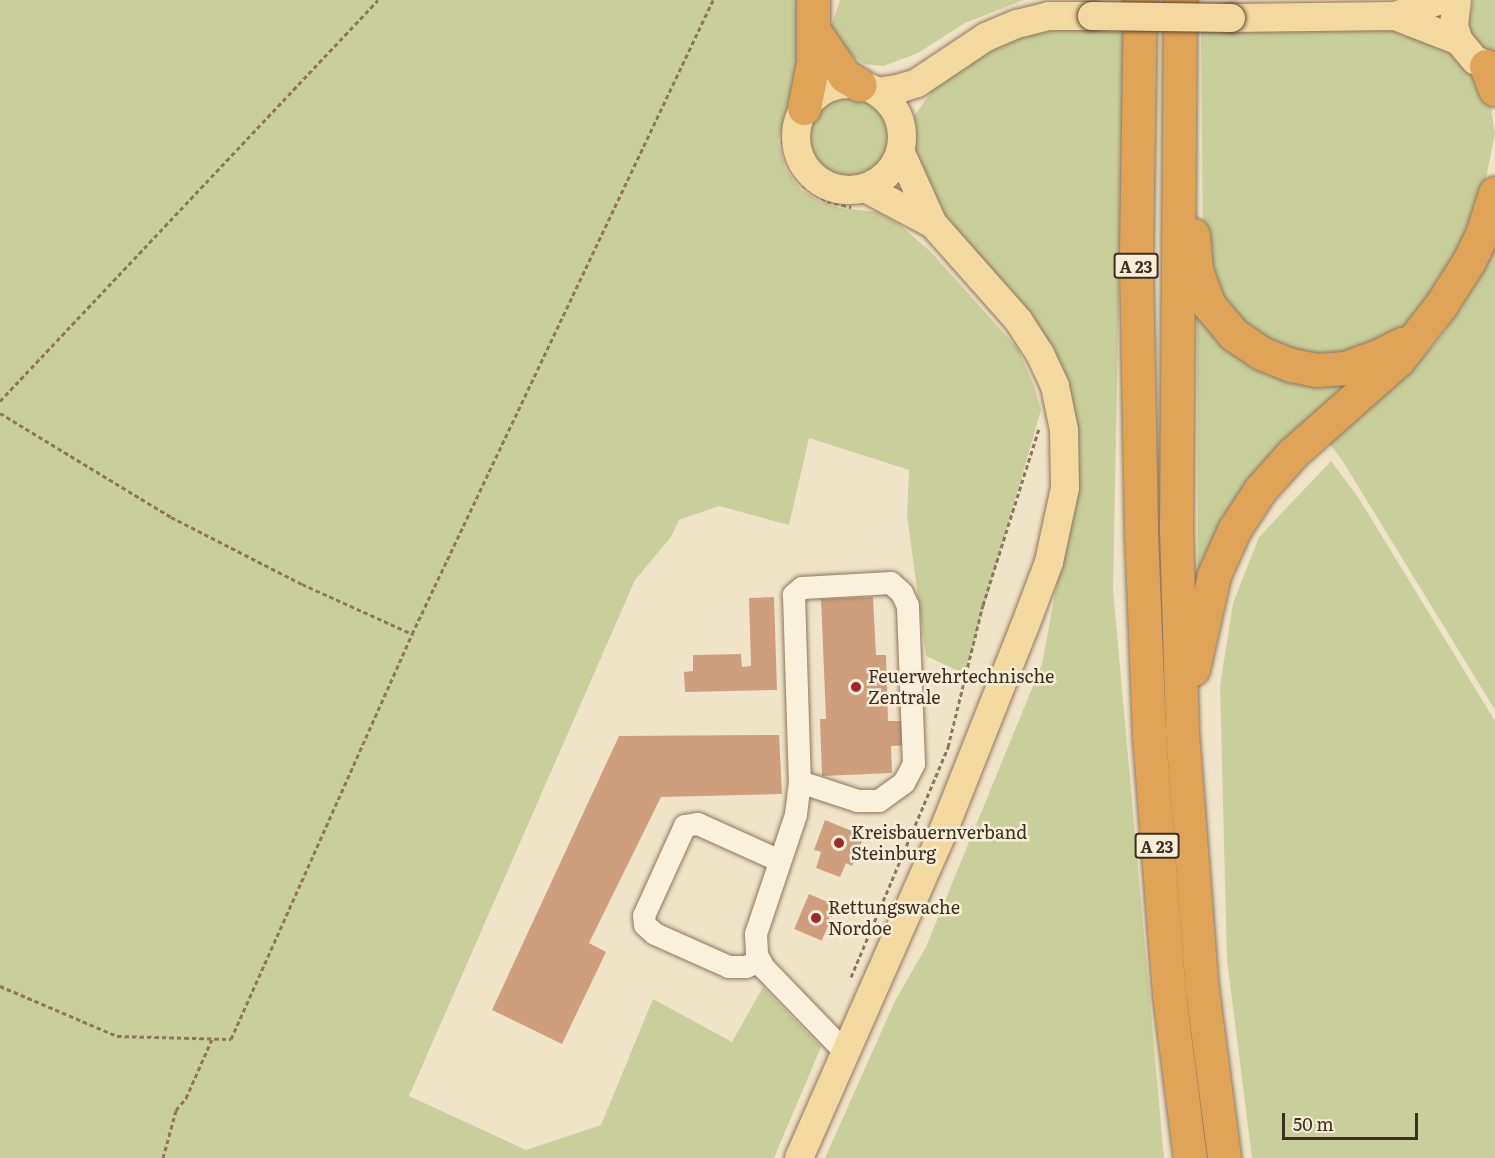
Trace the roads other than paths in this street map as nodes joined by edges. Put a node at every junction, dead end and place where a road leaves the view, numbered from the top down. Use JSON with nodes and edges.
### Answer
{"nodes":[{"id":1,"x":1140,"y":0,"type":"edge"},
{"id":2,"x":1180,"y":0,"type":"edge"},
{"id":3,"x":1441,"y":0,"type":"edge"},
{"id":4,"x":1457,"y":0,"type":"edge"},
{"id":5,"x":813,"y":15,"type":"edge"},
{"id":6,"x":1395,"y":16,"type":"junction"},
{"id":7,"x":1459,"y":41,"type":"junction"},
{"id":8,"x":1492,"y":74,"type":"edge"},
{"id":9,"x":929,"y":76,"type":"junction"},
{"id":10,"x":868,"y":88,"type":"junction"},
{"id":11,"x":1178,"y":95,"type":"junction"},
{"id":12,"x":796,"y":113,"type":"junction"},
{"id":13,"x":901,"y":141,"type":"junction"},
{"id":14,"x":1495,"y":193,"type":"edge"},
{"id":15,"x":860,"y":198,"type":"junction"},
{"id":16,"x":933,"y":225,"type":"junction"},
{"id":17,"x":1423,"y":328,"type":"junction"},
{"id":18,"x":1182,"y":733,"type":"junction"},
{"id":19,"x":800,"y":782,"type":"junction"},
{"id":20,"x":780,"y":861,"type":"junction"},
{"id":21,"x":760,"y":961,"type":"junction"},
{"id":22,"x":845,"y":1052,"type":"junction"},
{"id":23,"x":799,"y":1158,"type":"edge"},
{"id":24,"x":1190,"y":1158,"type":"edge"},
{"id":25,"x":1224,"y":1158,"type":"edge"}],
"edges":[{"from":1,"to":24,"type":"highway","number":"A 23"},
{"from":2,"to":11,"type":"highway","number":"A 23"},
{"from":3,"to":6,"type":"main road"},
{"from":4,"to":7,"type":"main road"},
{"from":5,"to":10,"type":"highway"},
{"from":5,"to":12,"type":"highway"},
{"from":6,"to":7,"type":"main road"},
{"from":6,"to":9,"type":"main road","bridge":true},
{"from":7,"to":8,"type":"main road"},
{"from":9,"to":10,"type":"main road"},
{"from":9,"to":13,"type":"main road"},
{"from":10,"to":12,"type":"main road"},
{"from":10,"to":13,"type":"main road"},
{"from":11,"to":17,"type":"highway"},
{"from":11,"to":18,"type":"highway","number":"A 23"},
{"from":12,"to":15,"type":"main road"},
{"from":13,"to":15,"type":"main road"},
{"from":13,"to":16,"type":"main road"},
{"from":14,"to":17,"type":"highway"},
{"from":15,"to":16,"type":"main road"},
{"from":16,"to":22,"type":"main road"},
{"from":17,"to":18,"type":"highway"},
{"from":18,"to":25,"type":"highway","number":"A 23"},
{"from":19,"to":19,"type":"lane"},
{"from":19,"to":20,"type":"lane"},
{"from":20,"to":21,"type":"lane"},
{"from":20,"to":21,"type":"lane"},
{"from":21,"to":22,"type":"lane"},
{"from":22,"to":23,"type":"main road"}]}
